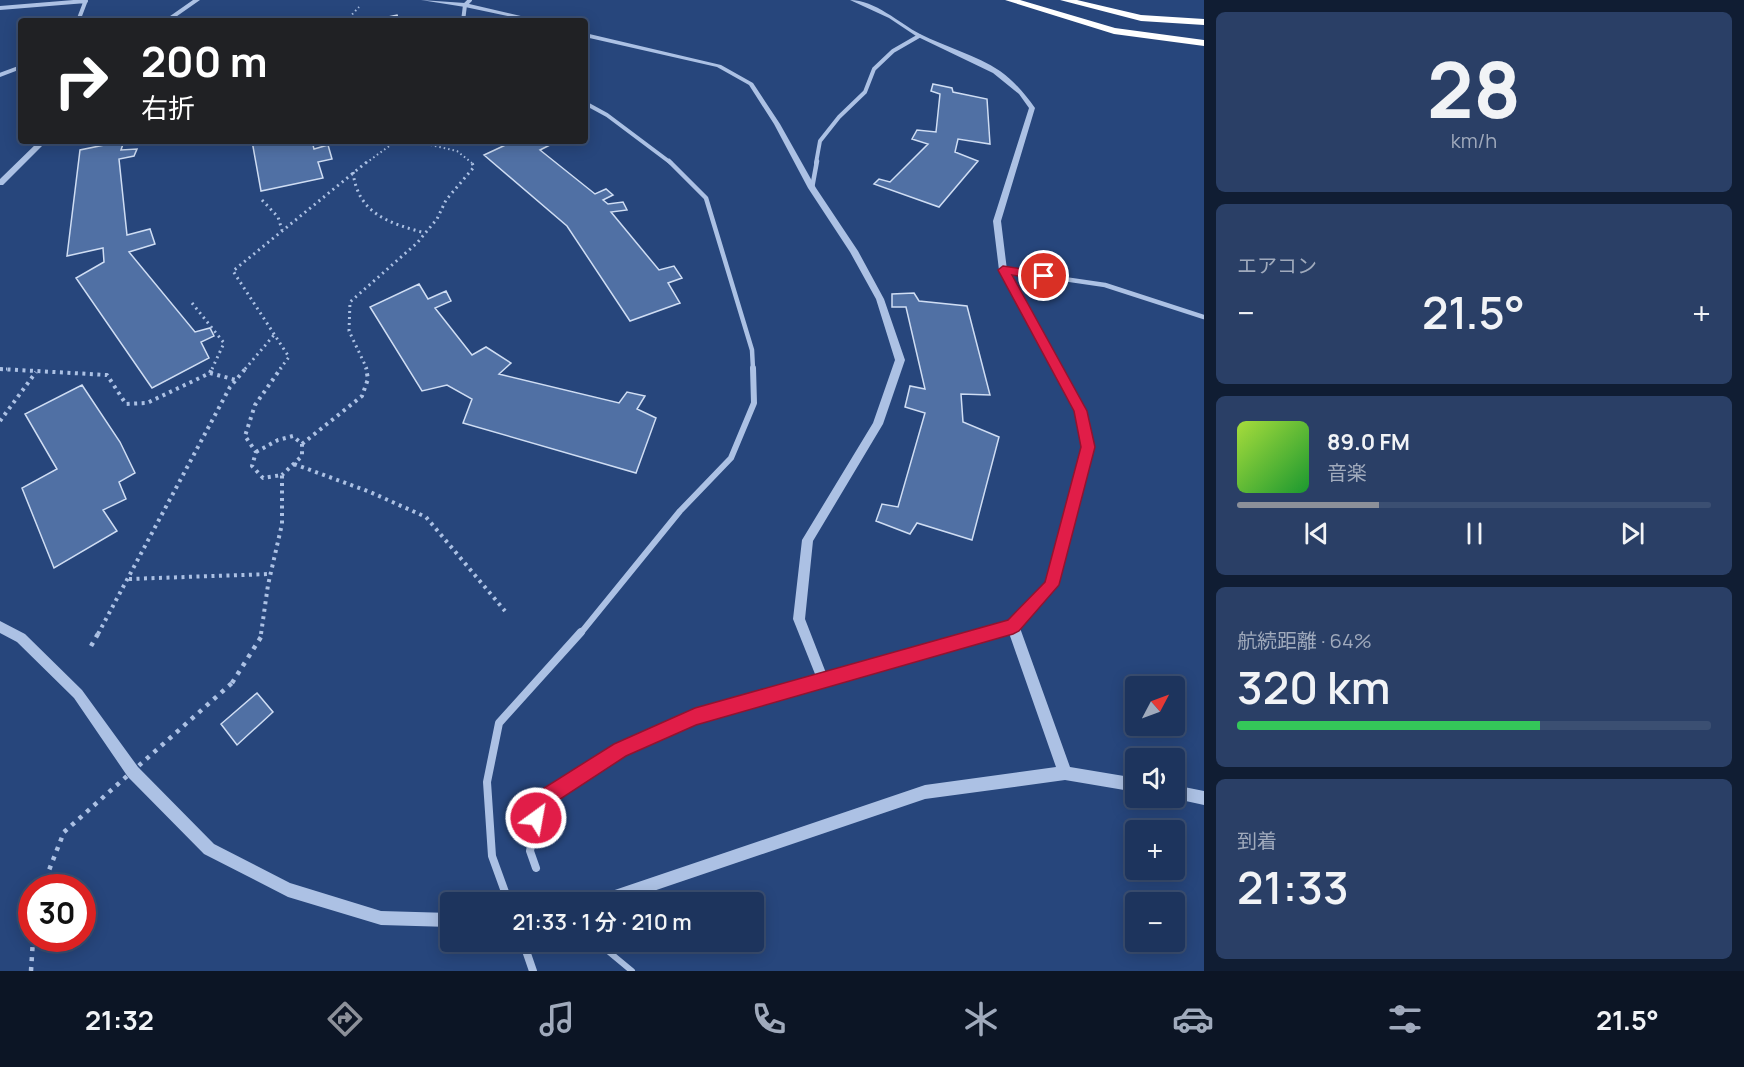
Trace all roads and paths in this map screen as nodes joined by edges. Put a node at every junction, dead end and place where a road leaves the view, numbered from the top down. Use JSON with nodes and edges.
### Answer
{"nodes":[{"id":1,"x":197,"y":0,"type":"edge"},
{"id":2,"x":424,"y":0,"type":"edge"},
{"id":3,"x":853,"y":0,"type":"edge"},
{"id":4,"x":1010,"y":0,"type":"edge"},
{"id":5,"x":1065,"y":0,"type":"edge"},
{"id":6,"x":86,"y":1,"type":"edge"},
{"id":7,"x":467,"y":2,"type":"edge"},
{"id":8,"x":359,"y":7,"type":"dead end"},
{"id":9,"x":0,"y":8,"type":"edge"},
{"id":10,"x":79,"y":18,"type":"edge"},
{"id":11,"x":170,"y":18,"type":"edge"},
{"id":12,"x":349,"y":18,"type":"edge"},
{"id":13,"x":464,"y":18,"type":"edge"},
{"id":14,"x":528,"y":18,"type":"edge"},
{"id":15,"x":1204,"y":22,"type":"edge"},
{"id":16,"x":588,"y":36,"type":"edge"},
{"id":17,"x":919,"y":36,"type":"junction"},
{"id":18,"x":1204,"y":44,"type":"edge"},
{"id":19,"x":18,"y":68,"type":"edge"},
{"id":20,"x":0,"y":75,"type":"edge"},
{"id":21,"x":588,"y":105,"type":"edge"},
{"id":22,"x":40,"y":144,"type":"edge"},
{"id":23,"x":388,"y":144,"type":"edge"},
{"id":24,"x":425,"y":144,"type":"edge"},
{"id":25,"x":353,"y":171,"type":"junction"},
{"id":26,"x":0,"y":183,"type":"edge"},
{"id":27,"x":812,"y":188,"type":"junction"},
{"id":28,"x":262,"y":200,"type":"dead end"},
{"id":29,"x":282,"y":230,"type":"junction"},
{"id":30,"x":425,"y":233,"type":"junction"},
{"id":31,"x":1003,"y":270,"type":"junction"},
{"id":32,"x":192,"y":303,"type":"dead end"},
{"id":33,"x":1204,"y":317,"type":"edge"},
{"id":34,"x":274,"y":335,"type":"junction"},
{"id":35,"x":0,"y":369,"type":"edge"},
{"id":36,"x":36,"y":371,"type":"junction"},
{"id":37,"x":210,"y":373,"type":"junction"},
{"id":38,"x":236,"y":380,"type":"junction"},
{"id":39,"x":0,"y":421,"type":"edge"},
{"id":40,"x":302,"y":444,"type":"junction"},
{"id":41,"x":256,"y":452,"type":"junction"},
{"id":42,"x":294,"y":464,"type":"junction"},
{"id":43,"x":282,"y":475,"type":"junction"},
{"id":44,"x":270,"y":574,"type":"junction"},
{"id":45,"x":129,"y":579,"type":"junction"},
{"id":46,"x":505,"y":611,"type":"dead end"},
{"id":47,"x":1013,"y":626,"type":"junction"},
{"id":48,"x":0,"y":627,"type":"edge"},
{"id":49,"x":91,"y":646,"type":"dead end"},
{"id":50,"x":823,"y":680,"type":"junction"},
{"id":51,"x":1065,"y":774,"type":"junction"},
{"id":52,"x":1125,"y":783,"type":"edge"},
{"id":53,"x":1185,"y":794,"type":"edge"},
{"id":54,"x":1204,"y":798,"type":"edge"},
{"id":55,"x":536,"y":868,"type":"dead end"},
{"id":56,"x":48,"y":874,"type":"edge"},
{"id":57,"x":505,"y":892,"type":"edge"},
{"id":58,"x":630,"y":892,"type":"edge"},
{"id":59,"x":440,"y":920,"type":"edge"},
{"id":60,"x":32,"y":952,"type":"edge"},
{"id":61,"x":526,"y":952,"type":"edge"},
{"id":62,"x":609,"y":952,"type":"edge"},
{"id":63,"x":31,"y":971,"type":"edge"},
{"id":64,"x":533,"y":971,"type":"edge"},
{"id":65,"x":632,"y":971,"type":"edge"}],
"edges":[{"from":1,"to":11,"type":"street"},
{"from":2,"to":7,"type":"street"},
{"from":3,"to":17,"type":"street"},
{"from":4,"to":18,"type":"highway"},
{"from":5,"to":15,"type":"highway"},
{"from":6,"to":9,"type":"street"},
{"from":6,"to":10,"type":"street"},
{"from":7,"to":13,"type":"street"},
{"from":7,"to":14,"type":"street"},
{"from":8,"to":12,"type":"path"},
{"from":16,"to":27,"type":"street"},
{"from":17,"to":27,"type":"street"},
{"from":17,"to":31,"type":"street"},
{"from":19,"to":20,"type":"street"},
{"from":21,"to":57,"type":"street"},
{"from":22,"to":26,"type":"street"},
{"from":23,"to":25,"type":"path"},
{"from":24,"to":30,"type":"path"},
{"from":25,"to":29,"type":"path"},
{"from":25,"to":30,"type":"path"},
{"from":27,"to":50,"type":"street"},
{"from":28,"to":29,"type":"path"},
{"from":29,"to":34,"type":"path"},
{"from":30,"to":40,"type":"path"},
{"from":31,"to":33,"type":"street"},
{"from":31,"to":47,"type":"street"},
{"from":32,"to":37,"type":"path"},
{"from":34,"to":38,"type":"path"},
{"from":34,"to":41,"type":"path"},
{"from":35,"to":36,"type":"path"},
{"from":36,"to":37,"type":"path"},
{"from":36,"to":39,"type":"path"},
{"from":37,"to":38,"type":"path"},
{"from":38,"to":45,"type":"path"},
{"from":40,"to":41,"type":"path"},
{"from":40,"to":42,"type":"path"},
{"from":41,"to":43,"type":"path"},
{"from":42,"to":43,"type":"path"},
{"from":42,"to":46,"type":"path"},
{"from":43,"to":44,"type":"path"},
{"from":44,"to":45,"type":"path"},
{"from":44,"to":56,"type":"path","bridge":true},
{"from":45,"to":49,"type":"path"},
{"from":47,"to":50,"type":"street"},
{"from":47,"to":51,"type":"street"},
{"from":48,"to":59,"type":"street"},
{"from":50,"to":55,"type":"street"},
{"from":51,"to":52,"type":"street"},
{"from":51,"to":58,"type":"street"},
{"from":53,"to":54,"type":"street"},
{"from":60,"to":63,"type":"path"},
{"from":61,"to":64,"type":"street"},
{"from":62,"to":65,"type":"lane"}]}
